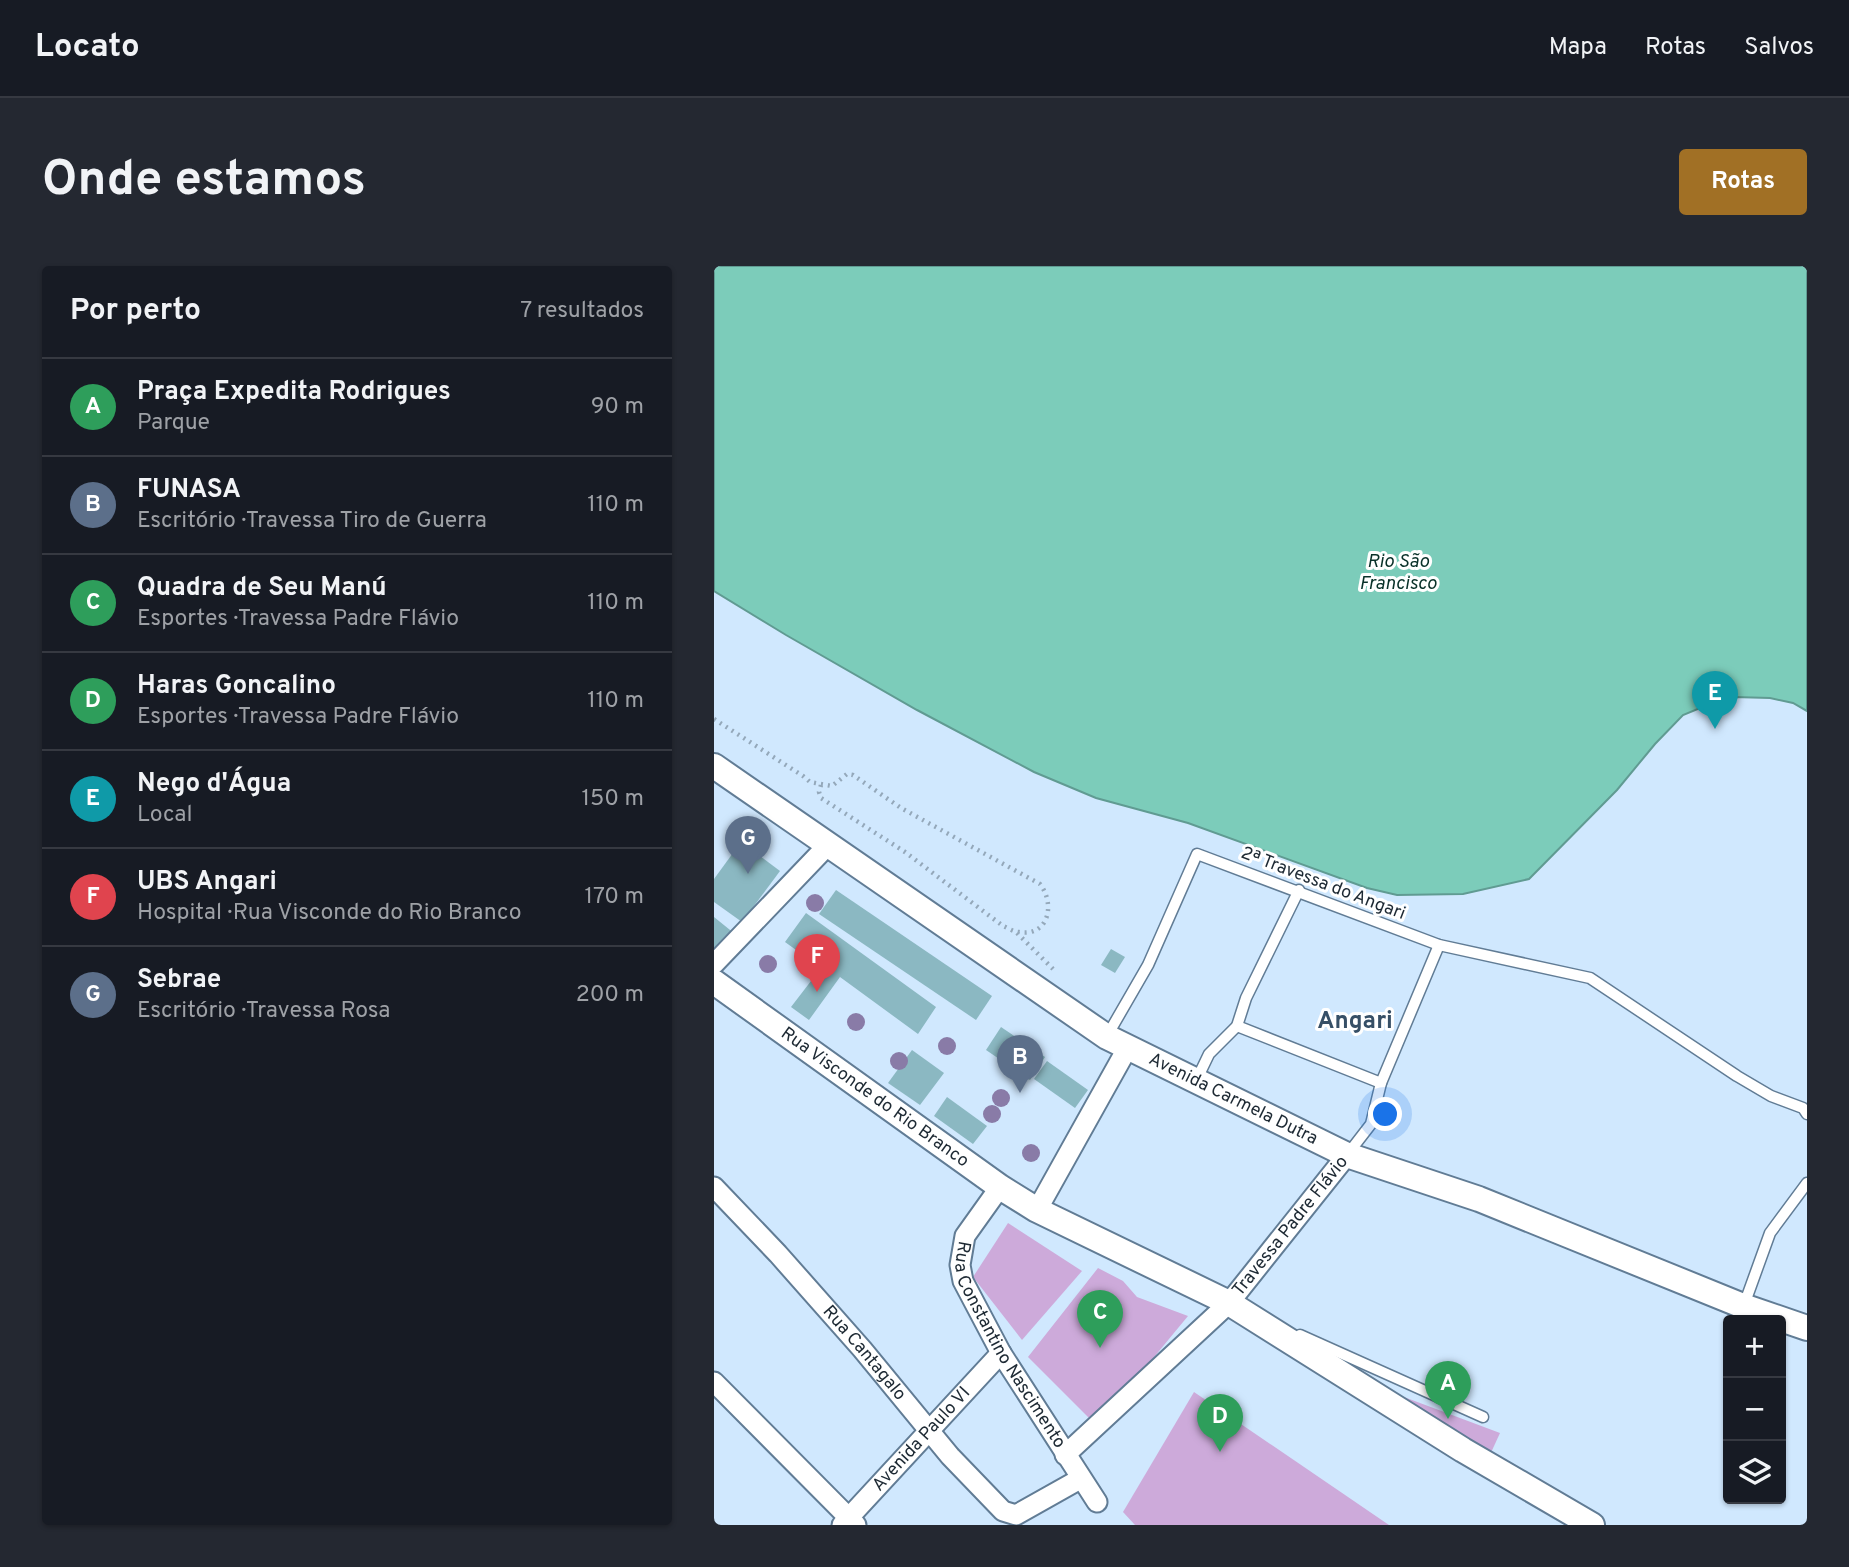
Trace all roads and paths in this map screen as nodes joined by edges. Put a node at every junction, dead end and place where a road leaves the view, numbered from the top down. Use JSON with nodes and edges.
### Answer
{"nodes":[{"id":1,"x":714,"y":719,"type":"edge"},
{"id":2,"x":714,"y":766,"type":"edge"},
{"id":3,"x":821,"y":785,"type":"junction"},
{"id":4,"x":828,"y":845,"type":"junction"},
{"id":5,"x":1299,"y":890,"type":"junction"},
{"id":6,"x":1017,"y":933,"type":"junction"},
{"id":7,"x":1439,"y":945,"type":"junction"},
{"id":8,"x":714,"y":964,"type":"edge"},
{"id":9,"x":1056,"y":972,"type":"dead end"},
{"id":10,"x":714,"y":982,"type":"edge"},
{"id":11,"x":1237,"y":1026,"type":"junction"},
{"id":12,"x":1117,"y":1042,"type":"junction"},
{"id":13,"x":1197,"y":1080,"type":"junction"},
{"id":14,"x":1381,"y":1083,"type":"junction"},
{"id":15,"x":1807,"y":1114,"type":"edge"},
{"id":16,"x":1347,"y":1155,"type":"junction"},
{"id":17,"x":1807,"y":1182,"type":"edge"},
{"id":18,"x":714,"y":1187,"type":"edge"},
{"id":19,"x":1000,"y":1187,"type":"junction"},
{"id":20,"x":1037,"y":1210,"type":"junction"},
{"id":21,"x":1229,"y":1303,"type":"junction"},
{"id":22,"x":1743,"y":1306,"type":"junction"},
{"id":23,"x":1807,"y":1328,"type":"edge"},
{"id":24,"x":1001,"y":1353,"type":"junction"},
{"id":25,"x":714,"y":1382,"type":"edge"},
{"id":26,"x":1483,"y":1417,"type":"dead end"},
{"id":27,"x":929,"y":1430,"type":"junction"},
{"id":28,"x":1065,"y":1455,"type":"junction"},
{"id":29,"x":1080,"y":1479,"type":"junction"},
{"id":30,"x":1097,"y":1502,"type":"dead end"},
{"id":31,"x":849,"y":1523,"type":"edge"},
{"id":32,"x":1592,"y":1525,"type":"edge"}],
"edges":[{"from":1,"to":3,"type":"path"},
{"from":2,"to":4,"type":"street","name":"Avenida Carmela Dutra"},
{"from":3,"to":6,"type":"path"},
{"from":3,"to":6,"type":"path"},
{"from":4,"to":8,"type":"street"},
{"from":4,"to":12,"type":"street","name":"Avenida Carmela Dutra"},
{"from":5,"to":7,"type":"lane","name":"2ª Travessa do Angari"},
{"from":5,"to":11,"type":"lane"},
{"from":5,"to":12,"type":"lane","name":"2ª Travessa do Angari"},
{"from":6,"to":9,"type":"path"},
{"from":7,"to":14,"type":"lane","name":"Travessa Padre Flávio"},
{"from":7,"to":15,"type":"lane","name":"2ª Travessa do Angari"},
{"from":10,"to":19,"type":"street","name":"Rua Visconde do Rio Branco"},
{"from":11,"to":13,"type":"lane"},
{"from":11,"to":14,"type":"lane"},
{"from":12,"to":13,"type":"street","name":"Avenida Carmela Dutra"},
{"from":12,"to":20,"type":"street"},
{"from":13,"to":16,"type":"street","name":"Avenida Carmela Dutra"},
{"from":14,"to":16,"type":"lane","name":"Travessa Padre Flávio"},
{"from":16,"to":21,"type":"street","name":"Travessa Padre Flávio"},
{"from":16,"to":22,"type":"street","name":"Avenida Carmela Dutra"},
{"from":17,"to":22,"type":"lane"},
{"from":18,"to":27,"type":"street","name":"Rua Cantagalo"},
{"from":19,"to":20,"type":"street","name":"Rua Visconde do Rio Branco"},
{"from":19,"to":24,"type":"street","name":"Rua Constantino Nascimento"},
{"from":20,"to":21,"type":"street","name":"Rua Visconde do Rio Branco"},
{"from":21,"to":26,"type":"lane"},
{"from":21,"to":28,"type":"street","name":"Travessa Padre Flávio"},
{"from":21,"to":32,"type":"street","name":"Rua Visconde do Rio Branco"},
{"from":22,"to":23,"type":"street","name":"Avenida Carmela Dutra"},
{"from":24,"to":27,"type":"street","name":"Avenida Paulo VI"},
{"from":24,"to":28,"type":"street","name":"Rua Constantino Nascimento"},
{"from":25,"to":31,"type":"street"},
{"from":27,"to":29,"type":"street","name":"Rua Cantagalo"},
{"from":27,"to":31,"type":"street","name":"Avenida Paulo VI"},
{"from":28,"to":29,"type":"street","name":"Rua Constantino Nascimento"},
{"from":29,"to":30,"type":"street","name":"Rua Constantino Nascimento"}]}
